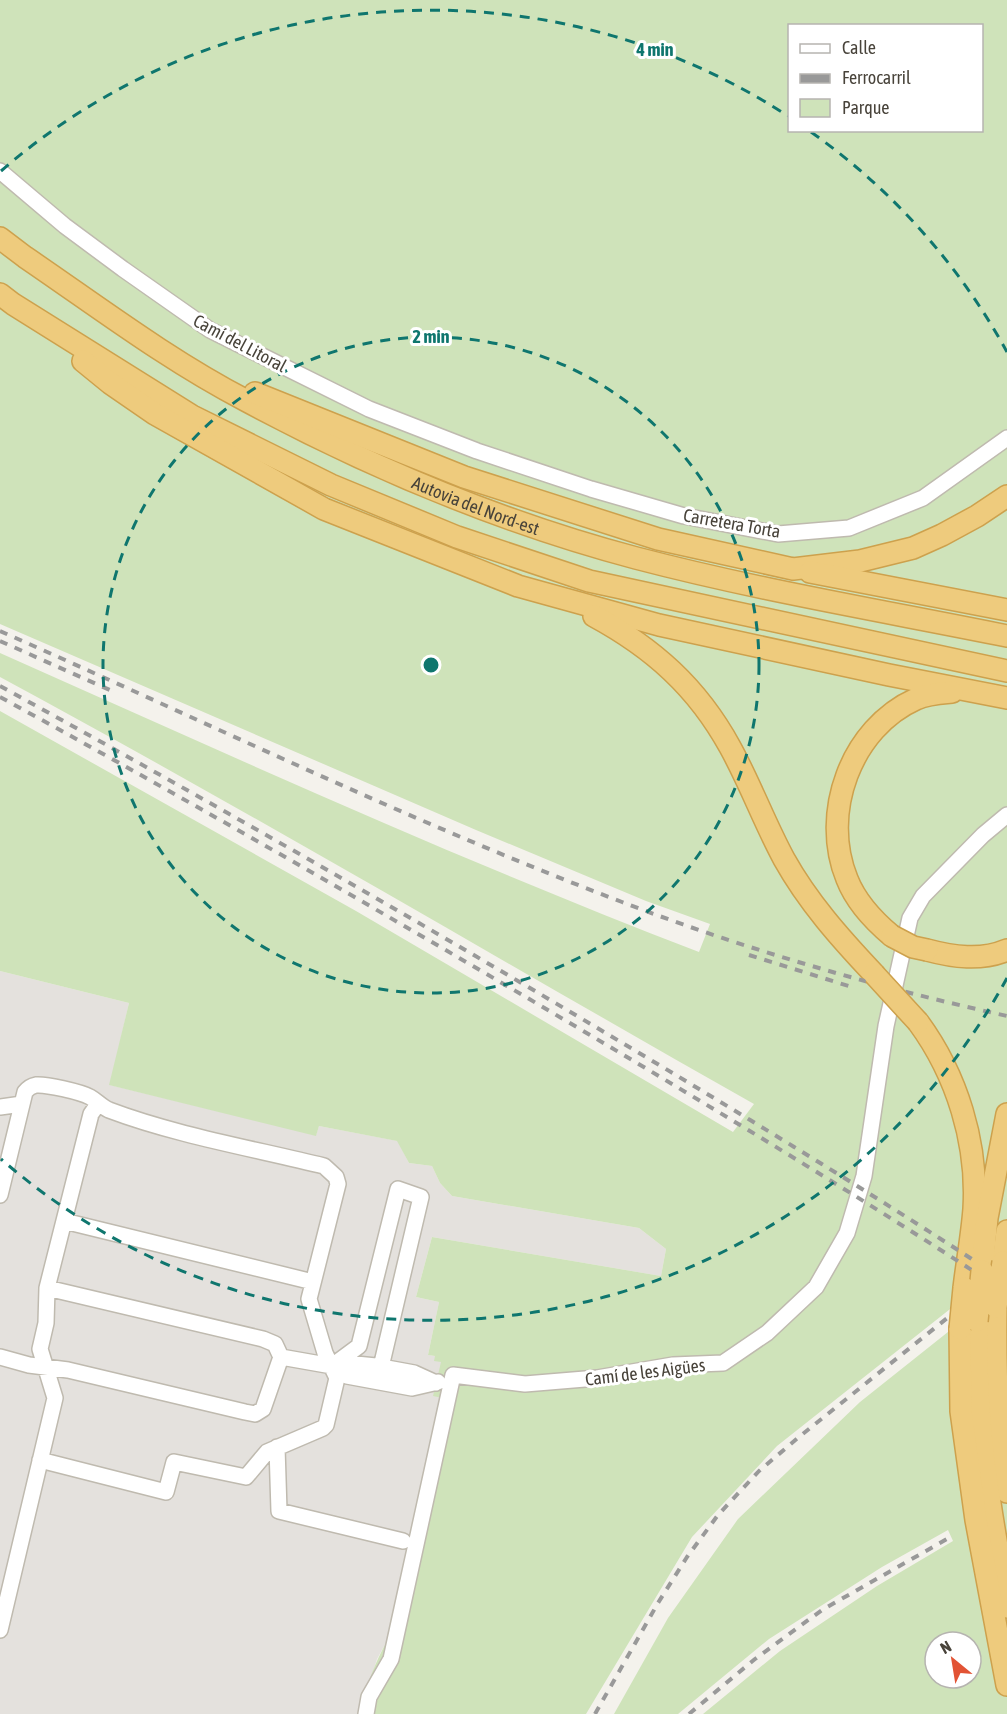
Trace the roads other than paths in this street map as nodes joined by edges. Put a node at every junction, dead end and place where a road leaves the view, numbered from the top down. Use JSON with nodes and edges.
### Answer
{"nodes":[{"id":1,"x":0,"y":171,"type":"edge"},
{"id":2,"x":0,"y":238,"type":"edge"},
{"id":3,"x":6,"y":299,"type":"edge"},
{"id":4,"x":192,"y":369,"type":"junction"},
{"id":5,"x":1007,"y":438,"type":"edge"},
{"id":6,"x":477,"y":451,"type":"joint"},
{"id":7,"x":1007,"y":496,"type":"edge"},
{"id":8,"x":794,"y":569,"type":"junction"},
{"id":9,"x":564,"y":600,"type":"junction"},
{"id":10,"x":1007,"y":610,"type":"edge"},
{"id":11,"x":1007,"y":636,"type":"edge"},
{"id":12,"x":1007,"y":671,"type":"edge"},
{"id":13,"x":966,"y":690,"type":"junction"},
{"id":14,"x":1007,"y":698,"type":"edge"},
{"id":15,"x":1007,"y":815,"type":"edge"},
{"id":16,"x":1007,"y":950,"type":"edge"},
{"id":17,"x":22,"y":1104,"type":"junction"},
{"id":18,"x":98,"y":1104,"type":"junction"},
{"id":19,"x":0,"y":1107,"type":"edge"},
{"id":20,"x":1007,"y":1114,"type":"edge"},
{"id":21,"x":0,"y":1194,"type":"edge"},
{"id":22,"x":64,"y":1221,"type":"junction"},
{"id":23,"x":1007,"y":1231,"type":"edge"},
{"id":24,"x":313,"y":1282,"type":"junction"},
{"id":25,"x":47,"y":1288,"type":"junction"},
{"id":26,"x":969,"y":1325,"type":"junction"},
{"id":27,"x":0,"y":1357,"type":"edge"},
{"id":28,"x":281,"y":1357,"type":"junction"},
{"id":29,"x":332,"y":1366,"type":"junction"},
{"id":30,"x":381,"y":1367,"type":"junction"},
{"id":31,"x":46,"y":1368,"type":"junction"},
{"id":32,"x":453,"y":1375,"type":"junction"},
{"id":33,"x":436,"y":1383,"type":"junction"},
{"id":34,"x":277,"y":1447,"type":"junction"},
{"id":35,"x":40,"y":1460,"type":"junction"},
{"id":36,"x":1007,"y":1492,"type":"edge"},
{"id":37,"x":403,"y":1541,"type":"dead end"},
{"id":38,"x":1007,"y":1607,"type":"edge"},
{"id":39,"x":0,"y":1630,"type":"edge"},
{"id":40,"x":1007,"y":1685,"type":"edge"},
{"id":41,"x":366,"y":1714,"type":"edge"}],
"edges":[{"from":1,"to":6,"type":"street","name":"Camí del Litoral"},
{"from":2,"to":4,"type":"highway","name":"Autovia del Nord-est"},
{"from":3,"to":9,"type":"highway"},
{"from":3,"to":12,"type":"highway","name":"Autovia del Nord-est"},
{"from":4,"to":8,"type":"highway"},
{"from":4,"to":11,"type":"highway","name":"Autovia del Nord-est"},
{"from":5,"to":6,"type":"street","name":"Carretera Torta"},
{"from":7,"to":8,"type":"highway"},
{"from":8,"to":10,"type":"highway"},
{"from":9,"to":13,"type":"highway"},
{"from":9,"to":26,"type":"highway","bridge":true},
{"from":13,"to":14,"type":"highway"},
{"from":13,"to":16,"type":"highway","bridge":true},
{"from":15,"to":32,"type":"street","name":"Camí de les Aigües"},
{"from":17,"to":18,"type":"street"},
{"from":17,"to":19,"type":"street"},
{"from":17,"to":21,"type":"street"},
{"from":18,"to":22,"type":"street"},
{"from":18,"to":24,"type":"street"},
{"from":20,"to":26,"type":"highway","bridge":true},
{"from":22,"to":24,"type":"street"},
{"from":22,"to":25,"type":"street"},
{"from":23,"to":36,"type":"highway","bridge":true},
{"from":24,"to":29,"type":"street"},
{"from":25,"to":28,"type":"street"},
{"from":25,"to":31,"type":"street"},
{"from":26,"to":38,"type":"highway"},
{"from":26,"to":40,"type":"highway"},
{"from":27,"to":31,"type":"street"},
{"from":28,"to":29,"type":"street"},
{"from":28,"to":31,"type":"street"},
{"from":29,"to":30,"type":"street"},
{"from":29,"to":30,"type":"street"},
{"from":29,"to":33,"type":"street"},
{"from":29,"to":34,"type":"street"},
{"from":30,"to":33,"type":"street"},
{"from":31,"to":35,"type":"street"},
{"from":32,"to":33,"type":"street"},
{"from":32,"to":41,"type":"street"},
{"from":34,"to":35,"type":"street"},
{"from":34,"to":37,"type":"street"},
{"from":35,"to":39,"type":"street"}]}
